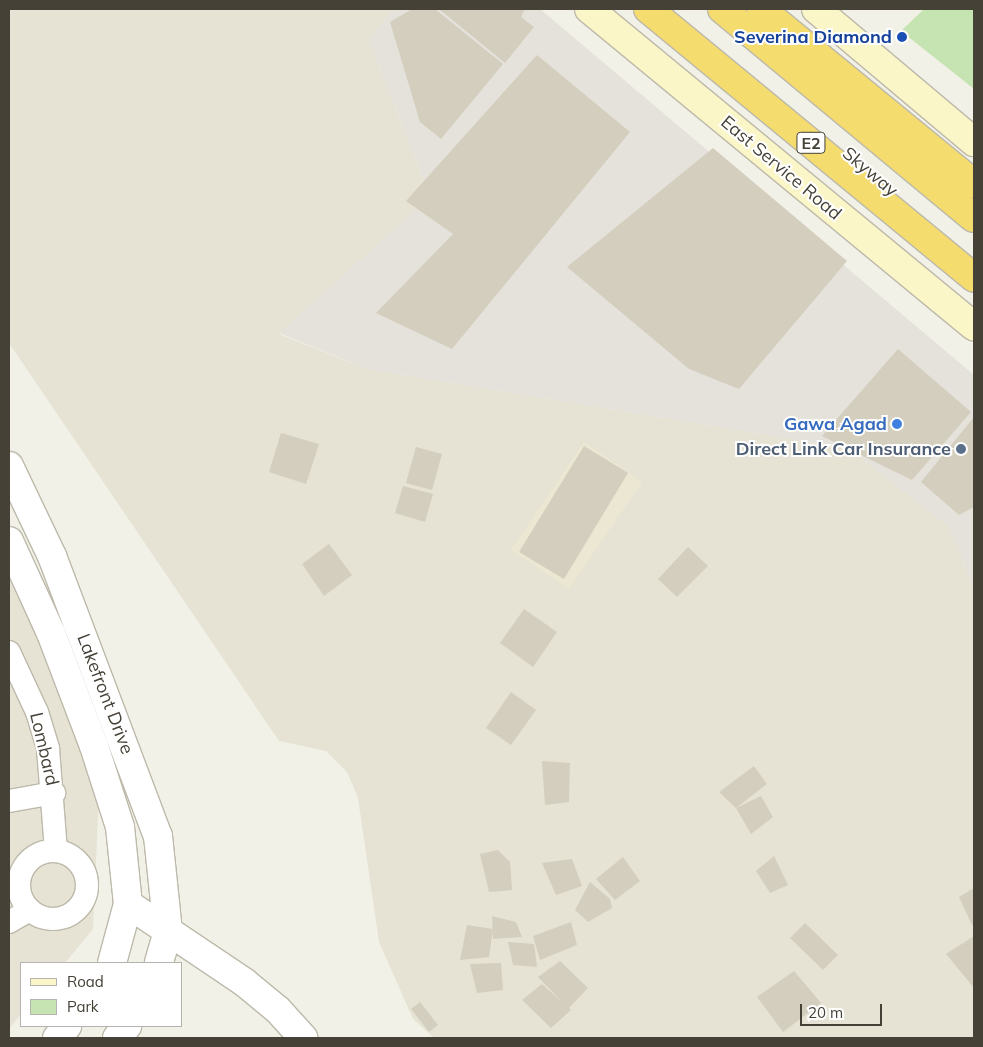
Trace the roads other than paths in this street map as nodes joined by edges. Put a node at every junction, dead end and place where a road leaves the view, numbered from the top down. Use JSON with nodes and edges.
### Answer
{"nodes":[{"id":1,"x":589,"y":9,"type":"edge"},
{"id":2,"x":648,"y":9,"type":"edge"},
{"id":3,"x":673,"y":9,"type":"edge"},
{"id":4,"x":722,"y":9,"type":"edge"},
{"id":5,"x":761,"y":9,"type":"edge"},
{"id":6,"x":816,"y":9,"type":"edge"},
{"id":7,"x":974,"y":142,"type":"edge"},
{"id":8,"x":974,"y":184,"type":"edge"},
{"id":9,"x":974,"y":218,"type":"edge"},
{"id":10,"x":974,"y":258,"type":"edge"},
{"id":11,"x":974,"y":278,"type":"edge"},
{"id":12,"x":974,"y":326,"type":"edge"},
{"id":13,"x":9,"y":466,"type":"edge"},
{"id":14,"x":9,"y":541,"type":"edge"},
{"id":15,"x":9,"y":652,"type":"edge"},
{"id":16,"x":54,"y":793,"type":"junction"},
{"id":17,"x":9,"y":801,"type":"edge"},
{"id":18,"x":56,"y":851,"type":"junction"},
{"id":19,"x":128,"y":904,"type":"junction"},
{"id":20,"x":30,"y":910,"type":"junction"},
{"id":21,"x":9,"y":922,"type":"edge"},
{"id":22,"x":168,"y":931,"type":"junction"},
{"id":23,"x":112,"y":962,"type":"edge"},
{"id":24,"x":158,"y":962,"type":"edge"},
{"id":25,"x":66,"y":1027,"type":"edge"},
{"id":26,"x":126,"y":1027,"type":"edge"},
{"id":27,"x":57,"y":1038,"type":"edge"},
{"id":28,"x":117,"y":1038,"type":"edge"},
{"id":29,"x":303,"y":1038,"type":"edge"}],
"edges":[{"from":1,"to":12,"type":"main road","name":"East Service Road"},
{"from":2,"to":11,"type":"highway","number":"E2"},
{"from":3,"to":10,"type":"highway","name":"Skyway","number":"E2"},
{"from":4,"to":9,"type":"highway","name":"Skyway","number":"E2"},
{"from":5,"to":8,"type":"highway"},
{"from":6,"to":7,"type":"main road"},
{"from":13,"to":22,"type":"street","name":"Lakefront Drive"},
{"from":14,"to":19,"type":"street","name":"Lakefront Drive"},
{"from":15,"to":16,"type":"street","name":"Lombard"},
{"from":16,"to":17,"type":"street"},
{"from":16,"to":18,"type":"street","name":"Lombard"},
{"from":18,"to":20,"type":"street"},
{"from":18,"to":20,"type":"street"},
{"from":19,"to":22,"type":"street"},
{"from":19,"to":23,"type":"street","name":"Lakefront Drive"},
{"from":20,"to":21,"type":"street"},
{"from":22,"to":24,"type":"street","name":"Lakefront Drive"},
{"from":22,"to":29,"type":"street"},
{"from":25,"to":27,"type":"street"},
{"from":26,"to":28,"type":"street"}]}
